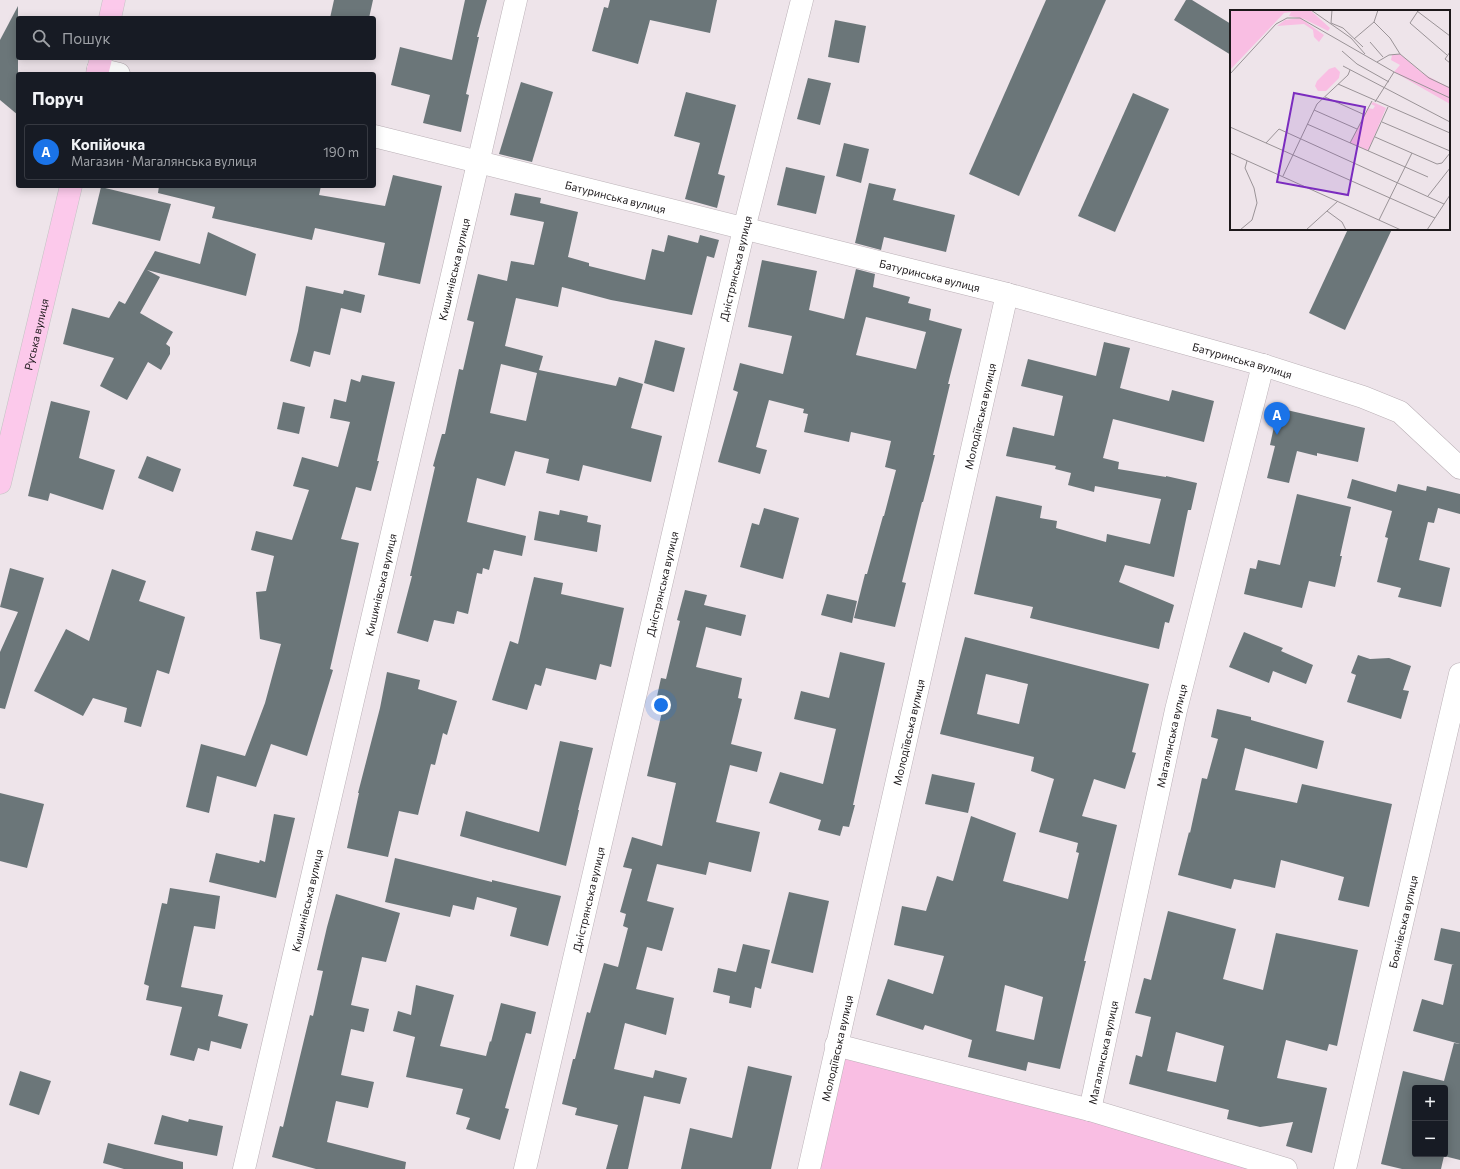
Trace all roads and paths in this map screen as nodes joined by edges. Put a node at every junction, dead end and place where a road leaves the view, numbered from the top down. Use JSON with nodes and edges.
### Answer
{"nodes":[{"id":1,"x":114,"y":0,"type":"edge"},
{"id":2,"x":516,"y":0,"type":"edge"},
{"id":3,"x":802,"y":0,"type":"edge"},
{"id":4,"x":110,"y":16,"type":"edge"},
{"id":5,"x":99,"y":67,"type":"edge"},
{"id":6,"x":113,"y":72,"type":"edge"},
{"id":7,"x":376,"y":136,"type":"edge"},
{"id":8,"x":478,"y":161,"type":"junction"},
{"id":9,"x":71,"y":188,"type":"edge"},
{"id":10,"x":744,"y":229,"type":"junction"},
{"id":11,"x":1007,"y":294,"type":"junction"},
{"id":12,"x":1263,"y":365,"type":"junction"},
{"id":13,"x":1460,"y":468,"type":"edge"},
{"id":14,"x":0,"y":483,"type":"edge"},
{"id":15,"x":1460,"y":674,"type":"edge"},
{"id":16,"x":836,"y":1044,"type":"junction"},
{"id":17,"x":1090,"y":1110,"type":"junction"},
{"id":18,"x":244,"y":1169,"type":"edge"},
{"id":19,"x":525,"y":1169,"type":"edge"},
{"id":20,"x":809,"y":1169,"type":"edge"},
{"id":21,"x":1286,"y":1169,"type":"edge"},
{"id":22,"x":1345,"y":1169,"type":"edge"}],
"edges":[{"from":1,"to":4,"type":"main road"},
{"from":2,"to":8,"type":"street","name":"Кишинівська вулиця"},
{"from":3,"to":10,"type":"street","name":"Дністрянська вулиця"},
{"from":5,"to":6,"type":"street"},
{"from":7,"to":8,"type":"street","name":"Батуринська вулиця"},
{"from":8,"to":10,"type":"street","name":"Батуринська вулиця"},
{"from":8,"to":18,"type":"street","name":"Кишинівська вулиця"},
{"from":9,"to":14,"type":"main road","name":"Руська вулиця"},
{"from":10,"to":11,"type":"street","name":"Батуринська вулиця"},
{"from":10,"to":19,"type":"street","name":"Дністрянська вулиця"},
{"from":11,"to":12,"type":"street","name":"Батуринська вулиця"},
{"from":11,"to":16,"type":"street","name":"Молодіївська вулиця"},
{"from":12,"to":13,"type":"street","name":"Батуринська вулиця"},
{"from":12,"to":17,"type":"street","name":"Магалянська вулиця"},
{"from":15,"to":22,"type":"street","name":"Боянівська вулиця"},
{"from":16,"to":17,"type":"street"},
{"from":16,"to":20,"type":"street","name":"Молодіївська вулиця"},
{"from":17,"to":21,"type":"street"}]}
